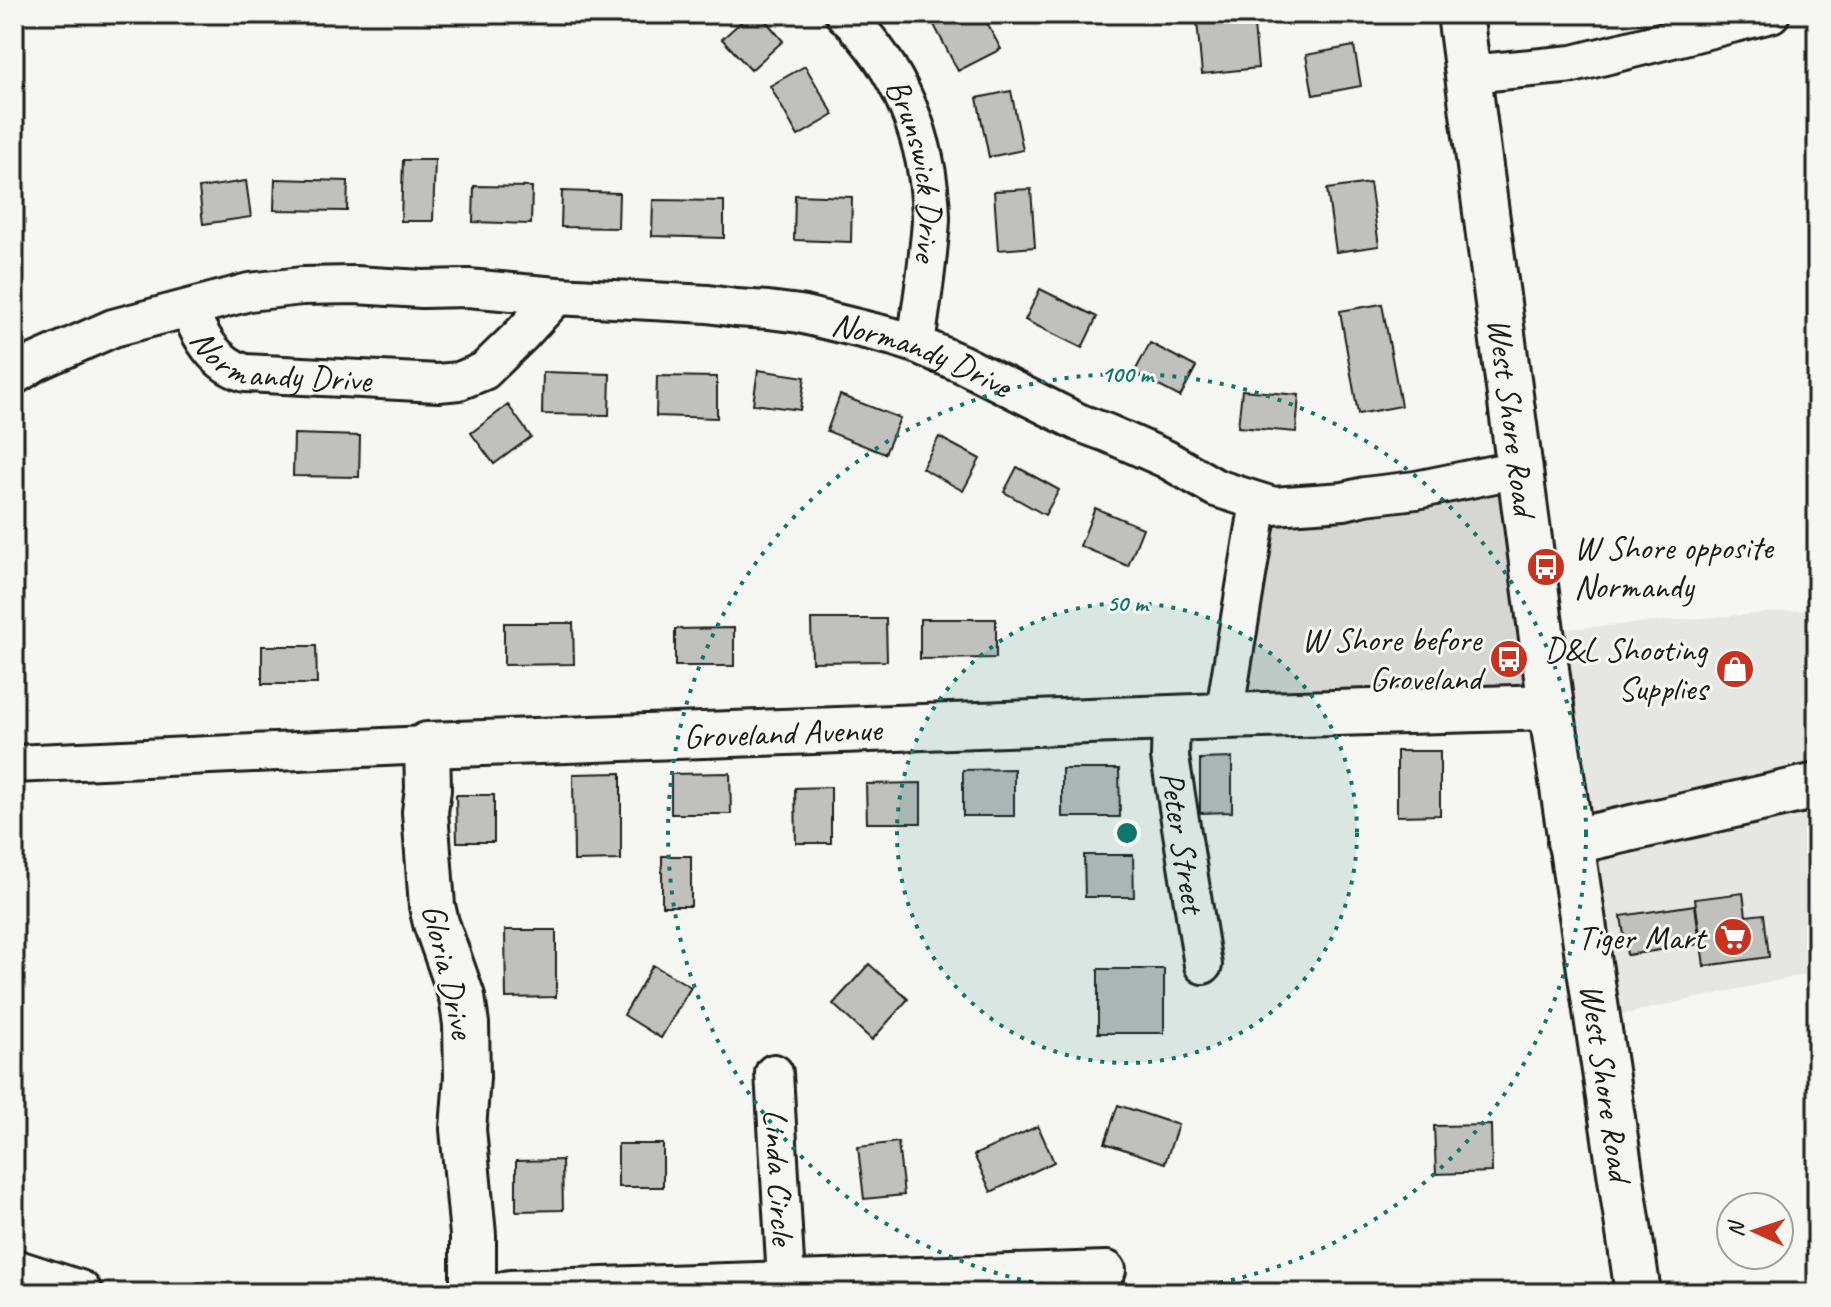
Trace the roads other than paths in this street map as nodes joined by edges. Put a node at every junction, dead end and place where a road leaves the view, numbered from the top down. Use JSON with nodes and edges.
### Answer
{"nodes":[{"id":1,"x":844,"y":14,"type":"edge"},
{"id":2,"x":1460,"y":14,"type":"edge"},
{"id":3,"x":1771,"y":14,"type":"edge"},
{"id":4,"x":1469,"y":74,"type":"junction"},
{"id":5,"x":557,"y":296,"type":"junction"},
{"id":6,"x":189,"y":309,"type":"junction"},
{"id":7,"x":916,"y":344,"type":"junction"},
{"id":8,"x":14,"y":376,"type":"edge"},
{"id":9,"x":1519,"y":469,"type":"junction"},
{"id":10,"x":1259,"y":502,"type":"junction"},
{"id":11,"x":1551,"y":707,"type":"junction"},
{"id":12,"x":1224,"y":716,"type":"junction"},
{"id":13,"x":1171,"y":719,"type":"junction"},
{"id":14,"x":427,"y":745,"type":"junction"},
{"id":15,"x":14,"y":764,"type":"edge"},
{"id":16,"x":1817,"y":786,"type":"edge"},
{"id":17,"x":1570,"y":842,"type":"junction"},
{"id":18,"x":1203,"y":965,"type":"dead end"},
{"id":19,"x":774,"y":1073,"type":"dead end"},
{"id":20,"x":1107,"y":1270,"type":"dead end"},
{"id":21,"x":14,"y":1272,"type":"edge"},
{"id":22,"x":786,"y":1280,"type":"junction"},
{"id":23,"x":79,"y":1293,"type":"edge"},
{"id":24,"x":473,"y":1293,"type":"edge"},
{"id":25,"x":493,"y":1293,"type":"edge"},
{"id":26,"x":1638,"y":1293,"type":"edge"}],
"edges":[{"from":1,"to":7,"type":"street","name":"Brunswick Drive"},
{"from":2,"to":4,"type":"street","name":"West Shore Road"},
{"from":3,"to":4,"type":"street"},
{"from":4,"to":9,"type":"street","name":"West Shore Road"},
{"from":5,"to":6,"type":"street","name":"Normandy Drive"},
{"from":5,"to":6,"type":"street","name":"Normandy Drive"},
{"from":5,"to":7,"type":"street","name":"Normandy Drive"},
{"from":6,"to":8,"type":"street","name":"Normandy Drive"},
{"from":7,"to":10,"type":"street","name":"Normandy Drive"},
{"from":9,"to":10,"type":"street","name":"Normandy Drive"},
{"from":9,"to":11,"type":"street","name":"West Shore Road"},
{"from":10,"to":12,"type":"street"},
{"from":11,"to":12,"type":"street","name":"Groveland Avenue"},
{"from":11,"to":17,"type":"street","name":"West Shore Road"},
{"from":12,"to":13,"type":"street","name":"Groveland Avenue"},
{"from":13,"to":14,"type":"street","name":"Groveland Avenue"},
{"from":13,"to":18,"type":"street","name":"Peter Street"},
{"from":14,"to":15,"type":"street","name":"Groveland Avenue"},
{"from":14,"to":24,"type":"street","name":"Gloria Drive"},
{"from":16,"to":17,"type":"street"},
{"from":17,"to":26,"type":"street","name":"West Shore Road"},
{"from":19,"to":22,"type":"street","name":"Linda Circle"},
{"from":20,"to":22,"type":"street"},
{"from":21,"to":23,"type":"street"},
{"from":22,"to":25,"type":"street"}]}
